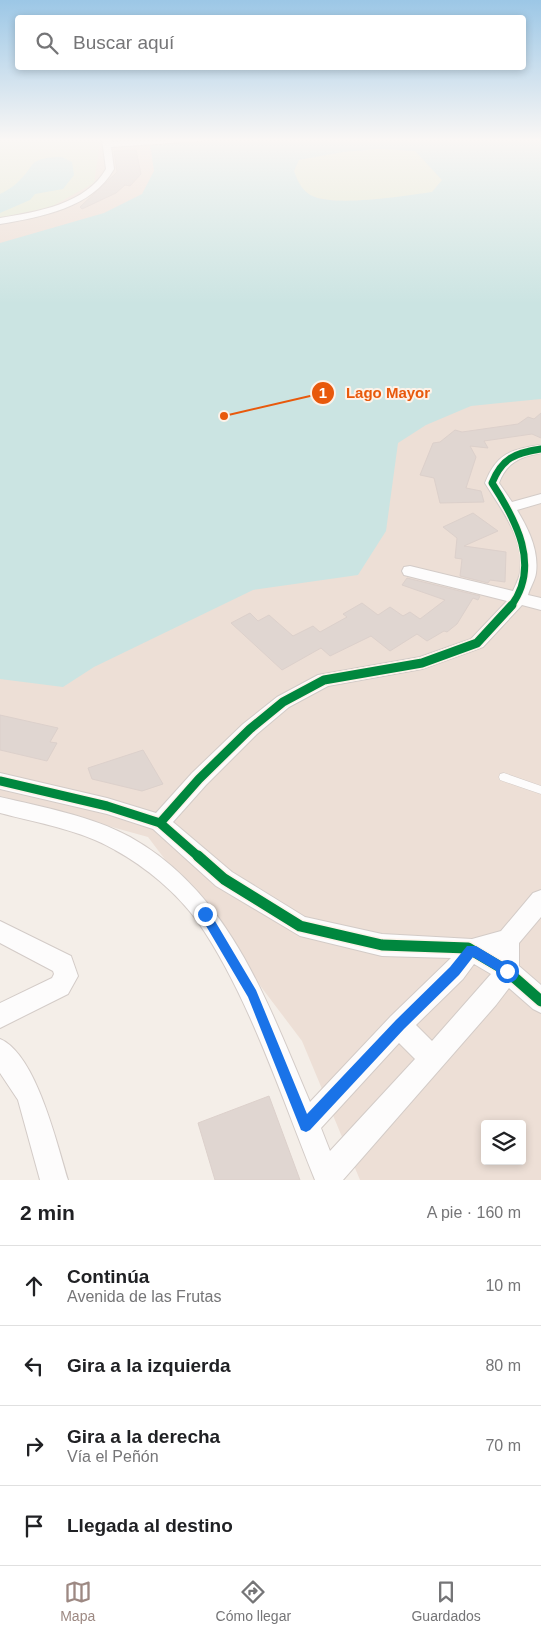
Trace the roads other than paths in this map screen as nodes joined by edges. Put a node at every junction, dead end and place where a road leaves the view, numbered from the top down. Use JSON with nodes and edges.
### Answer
{"nodes":[{"id":1,"x":84,"y":194,"type":"edge"},
{"id":2,"x":0,"y":221,"type":"edge"},
{"id":3,"x":541,"y":448,"type":"edge"},
{"id":4,"x":541,"y":498,"type":"edge"},
{"id":5,"x":508,"y":508,"type":"junction"},
{"id":6,"x":410,"y":571,"type":"dead end"},
{"id":7,"x":518,"y":599,"type":"junction"},
{"id":8,"x":541,"y":604,"type":"edge"},
{"id":9,"x":504,"y":777,"type":"dead end"},
{"id":10,"x":0,"y":781,"type":"edge"},
{"id":11,"x":541,"y":790,"type":"edge"},
{"id":12,"x":0,"y":806,"type":"edge"},
{"id":13,"x":160,"y":823,"type":"junction"},
{"id":14,"x":541,"y":900,"type":"edge"},
{"id":15,"x":0,"y":931,"type":"edge"},
{"id":16,"x":508,"y":940,"type":"junction"},
{"id":17,"x":472,"y":950,"type":"junction"},
{"id":18,"x":507,"y":971,"type":"junction"},
{"id":19,"x":541,"y":1001,"type":"edge"},
{"id":20,"x":0,"y":1016,"type":"edge"},
{"id":21,"x":399,"y":1026,"type":"junction"},
{"id":22,"x":0,"y":1051,"type":"edge"},
{"id":23,"x":432,"y":1059,"type":"junction"},
{"id":24,"x":306,"y":1125,"type":"junction"},
{"id":25,"x":328,"y":1178,"type":"edge"},
{"id":26,"x":54,"y":1180,"type":"edge"}],
"edges":[{"from":1,"to":2,"type":"street"},
{"from":3,"to":5,"type":"street"},
{"from":4,"to":5,"type":"street"},
{"from":5,"to":7,"type":"street"},
{"from":6,"to":7,"type":"street"},
{"from":7,"to":8,"type":"street"},
{"from":7,"to":13,"type":"street"},
{"from":9,"to":11,"type":"lane"},
{"from":10,"to":13,"type":"street"},
{"from":12,"to":24,"type":"street"},
{"from":13,"to":17,"type":"street"},
{"from":14,"to":16,"type":"street"},
{"from":15,"to":20,"type":"street"},
{"from":16,"to":17,"type":"street"},
{"from":16,"to":18,"type":"street"},
{"from":17,"to":18,"type":"street"},
{"from":17,"to":21,"type":"street"},
{"from":18,"to":19,"type":"street"},
{"from":18,"to":23,"type":"street"},
{"from":21,"to":23,"type":"street"},
{"from":21,"to":24,"type":"street"},
{"from":22,"to":26,"type":"street"},
{"from":23,"to":25,"type":"street"},
{"from":24,"to":25,"type":"street"}]}
